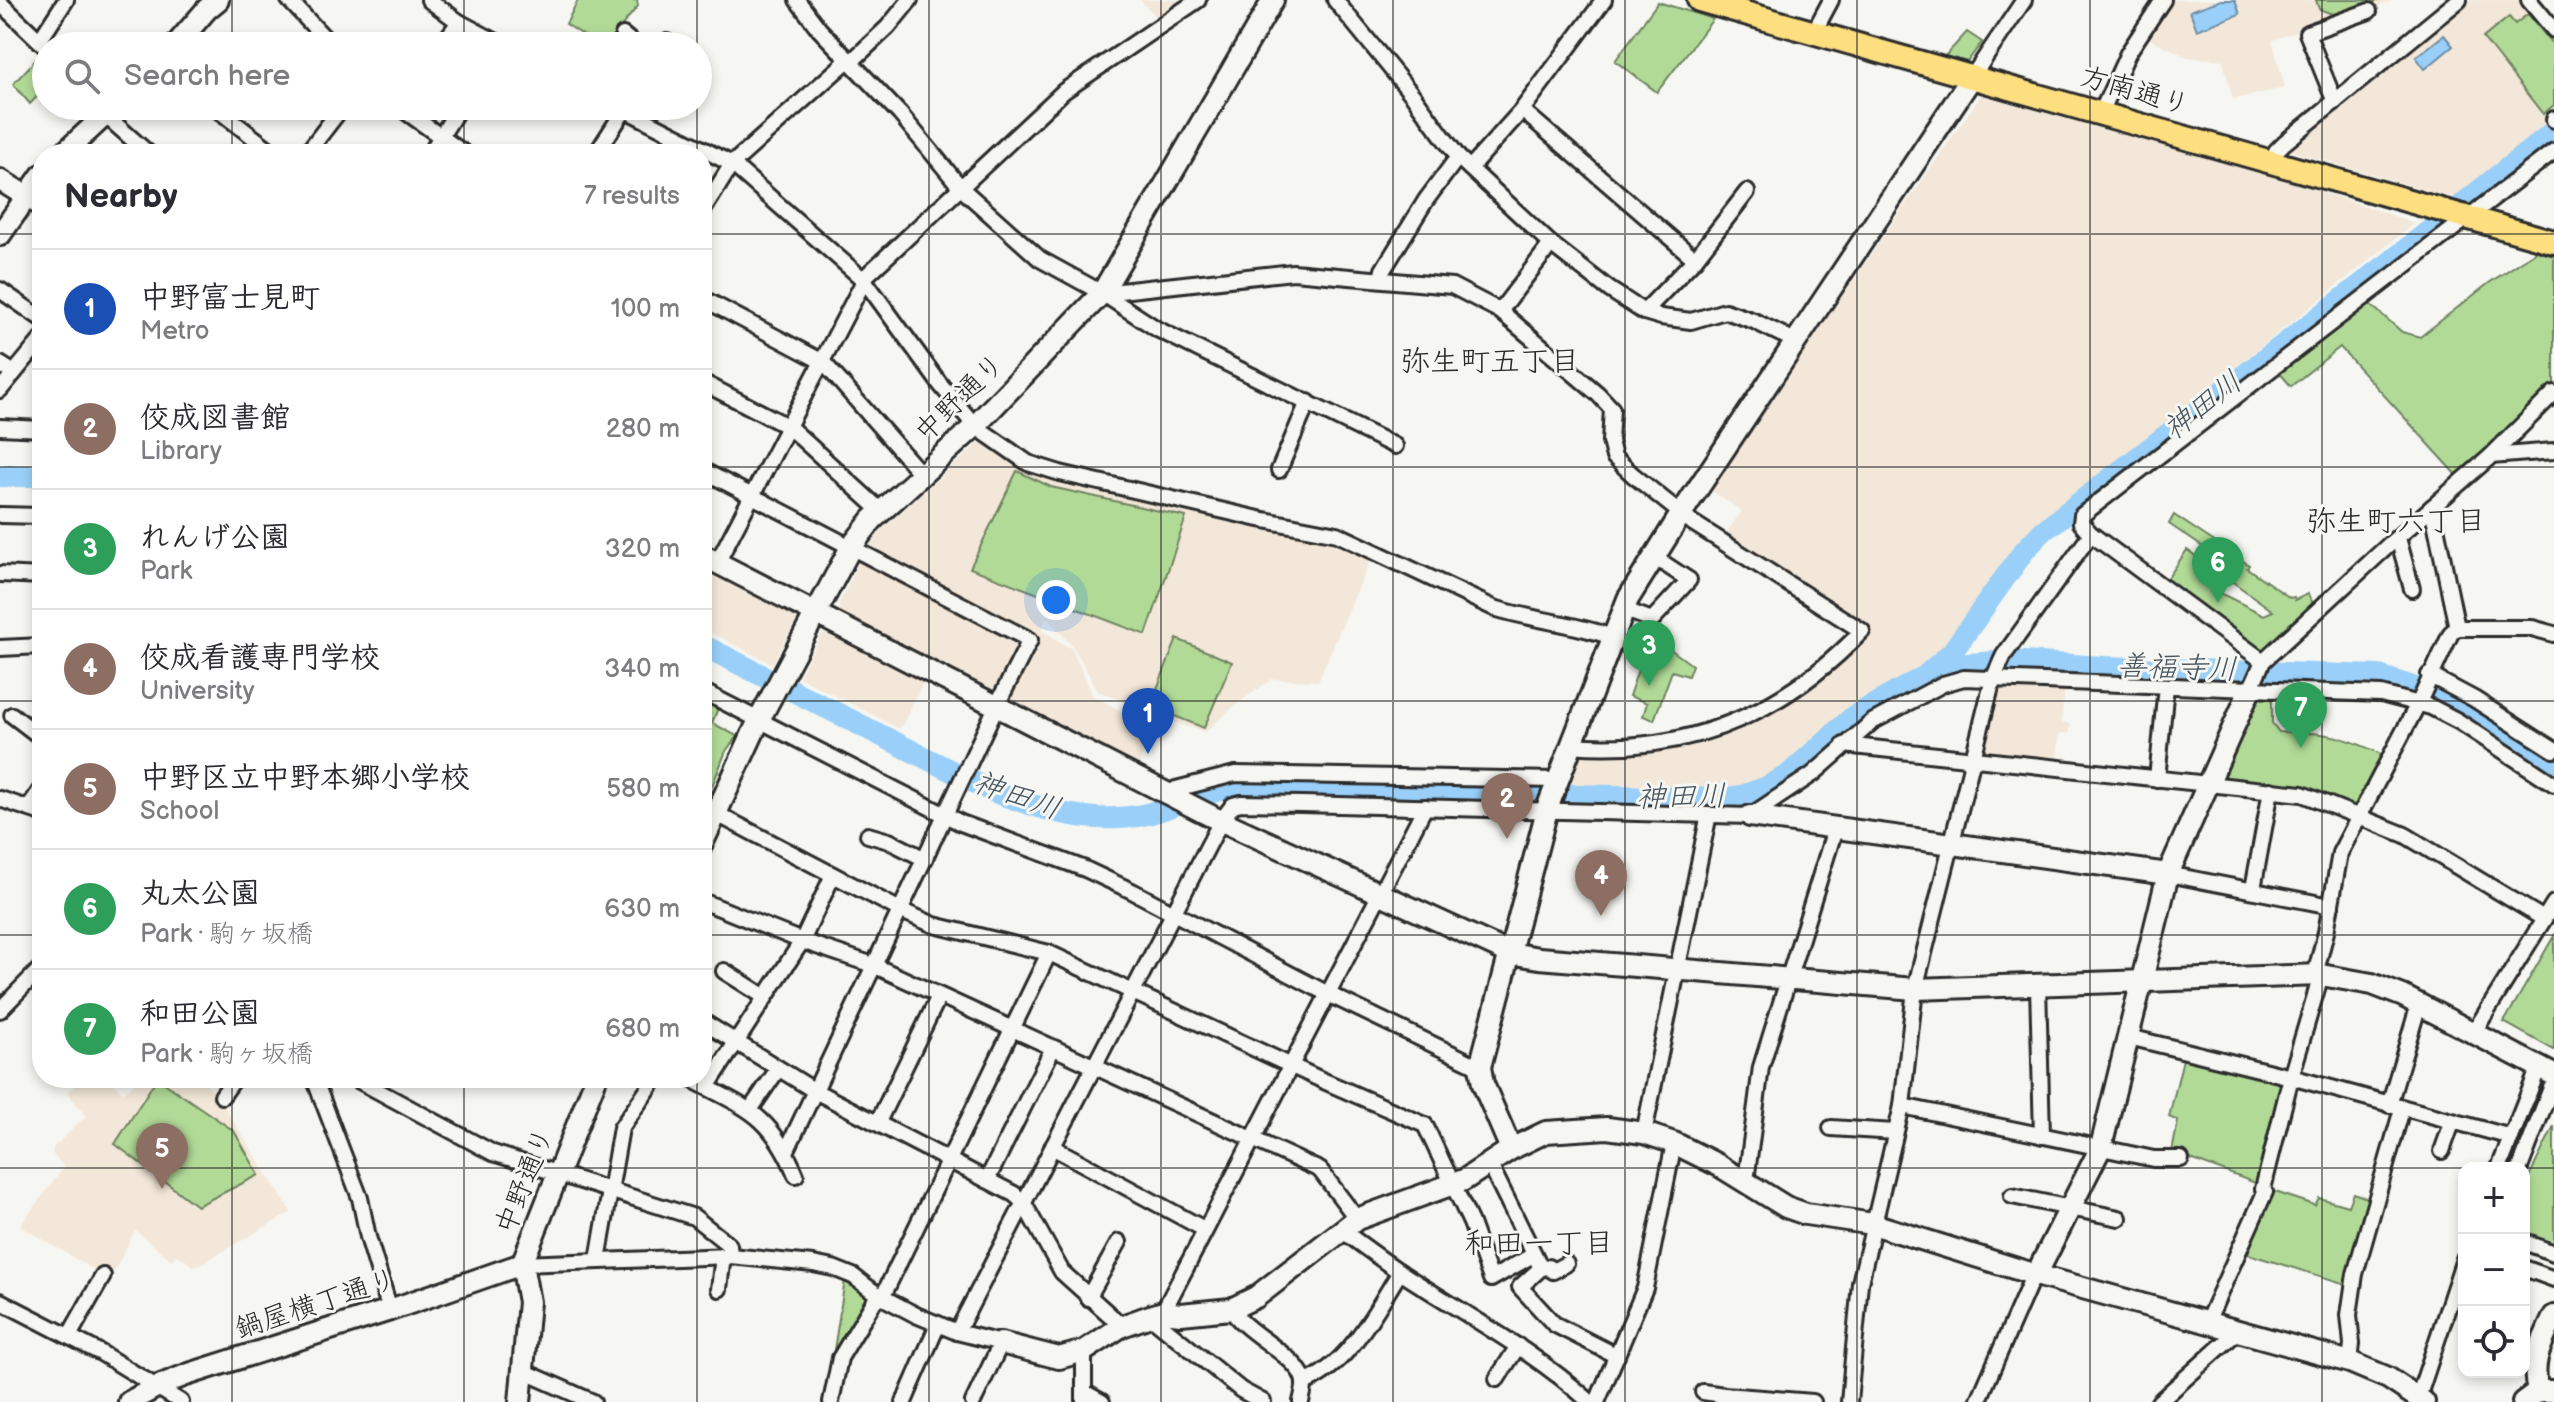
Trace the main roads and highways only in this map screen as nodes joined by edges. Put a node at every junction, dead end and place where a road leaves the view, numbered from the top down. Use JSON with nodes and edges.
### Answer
{"nodes":[{"id":1,"x":1699,"y":0,"type":"edge"},
{"id":2,"x":2554,"y":242,"type":"edge"}],
"edges":[{"from":1,"to":2,"type":"main road","name":"方南通り"}]}
